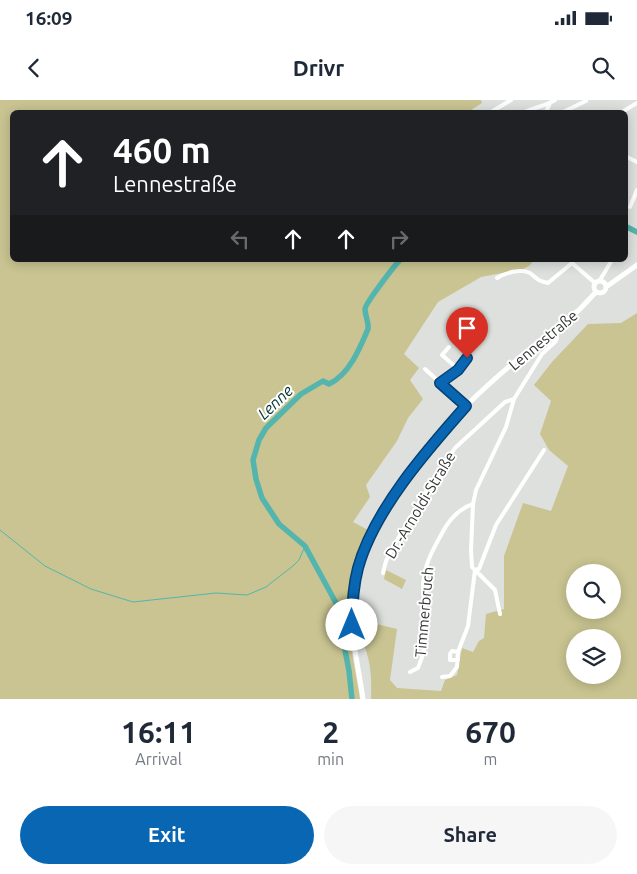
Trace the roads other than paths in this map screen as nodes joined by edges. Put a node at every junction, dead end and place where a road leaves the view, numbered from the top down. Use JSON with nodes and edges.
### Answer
{"nodes":[{"id":1,"x":511,"y":100,"type":"edge"},
{"id":2,"x":555,"y":100,"type":"edge"},
{"id":3,"x":551,"y":101,"type":"edge"},
{"id":4,"x":586,"y":101,"type":"edge"},
{"id":5,"x":637,"y":103,"type":"edge"},
{"id":6,"x":494,"y":110,"type":"edge"},
{"id":7,"x":529,"y":110,"type":"edge"},
{"id":8,"x":567,"y":110,"type":"edge"},
{"id":9,"x":625,"y":110,"type":"edge"},
{"id":10,"x":637,"y":190,"type":"edge"},
{"id":11,"x":637,"y":203,"type":"edge"},
{"id":12,"x":573,"y":262,"type":"edge"},
{"id":13,"x":575,"y":262,"type":"edge"},
{"id":14,"x":611,"y":262,"type":"edge"},
{"id":15,"x":637,"y":265,"type":"edge"},
{"id":16,"x":497,"y":278,"type":"dead end"},
{"id":17,"x":600,"y":280,"type":"junction"},
{"id":18,"x":594,"y":283,"type":"junction"},
{"id":19,"x":606,"y":287,"type":"junction"},
{"id":20,"x":596,"y":292,"type":"junction"},
{"id":21,"x":553,"y":331,"type":"junction"},
{"id":22,"x":449,"y":346,"type":"dead end"},
{"id":23,"x":437,"y":350,"type":"dead end"},
{"id":24,"x":442,"y":354,"type":"junction"},
{"id":25,"x":467,"y":358,"type":"dead end"},
{"id":26,"x":424,"y":369,"type":"dead end"},
{"id":27,"x":458,"y":370,"type":"junction"},
{"id":28,"x":440,"y":383,"type":"junction"},
{"id":29,"x":514,"y":399,"type":"junction"},
{"id":30,"x":466,"y":406,"type":"junction"},
{"id":31,"x":544,"y":450,"type":"dead end"},
{"id":32,"x":473,"y":504,"type":"junction"},
{"id":33,"x":475,"y":570,"type":"junction"},
{"id":34,"x":383,"y":573,"type":"dead end"},
{"id":35,"x":500,"y":614,"type":"dead end"},
{"id":36,"x":458,"y":652,"type":"junction"},
{"id":37,"x":458,"y":660,"type":"junction"},
{"id":38,"x":410,"y":672,"type":"dead end"},
{"id":39,"x":442,"y":677,"type":"dead end"},
{"id":40,"x":363,"y":699,"type":"edge"}],
"edges":[{"from":1,"to":6,"type":"street"},
{"from":2,"to":3,"type":"street"},
{"from":3,"to":7,"type":"street"},
{"from":4,"to":8,"type":"street"},
{"from":5,"to":9,"type":"street"},
{"from":10,"to":11,"type":"street"},
{"from":12,"to":16,"type":"street"},
{"from":13,"to":18,"type":"street"},
{"from":14,"to":17,"type":"street"},
{"from":15,"to":19,"type":"main road"},
{"from":17,"to":18,"type":"main road"},
{"from":17,"to":19,"type":"main road"},
{"from":18,"to":20,"type":"main road"},
{"from":19,"to":20,"type":"main road"},
{"from":20,"to":21,"type":"main road","name":"Lennestraße"},
{"from":21,"to":29,"type":"street","name":"Dr.-Arnoldi-Straße"},
{"from":21,"to":30,"type":"main road","name":"Lennestraße"},
{"from":22,"to":24,"type":"street"},
{"from":23,"to":24,"type":"street"},
{"from":24,"to":27,"type":"street"},
{"from":25,"to":27,"type":"street"},
{"from":26,"to":28,"type":"street"},
{"from":27,"to":28,"type":"street"},
{"from":28,"to":30,"type":"street"},
{"from":29,"to":32,"type":"street"},
{"from":29,"to":34,"type":"street","name":"Dr.-Arnoldi-Straße"},
{"from":30,"to":40,"type":"main road","name":"Lennestraße"},
{"from":31,"to":33,"type":"street"},
{"from":32,"to":33,"type":"street"},
{"from":32,"to":38,"type":"street","name":"Timmerbruch"},
{"from":33,"to":35,"type":"street"},
{"from":33,"to":36,"type":"street"},
{"from":36,"to":37,"type":"street"},
{"from":36,"to":37,"type":"street"},
{"from":37,"to":39,"type":"street"}]}
